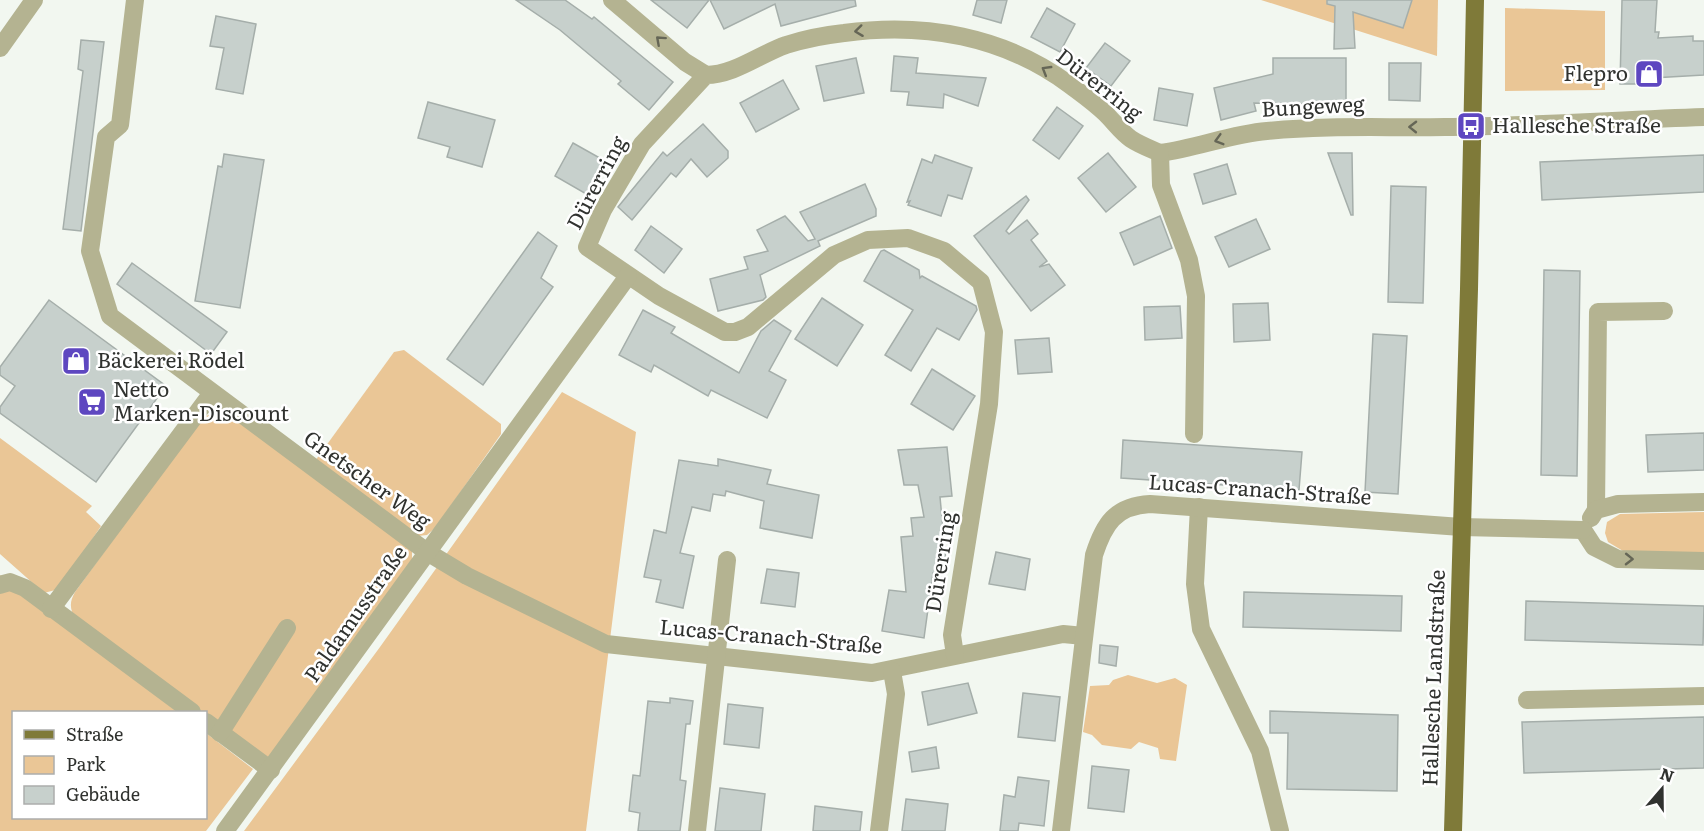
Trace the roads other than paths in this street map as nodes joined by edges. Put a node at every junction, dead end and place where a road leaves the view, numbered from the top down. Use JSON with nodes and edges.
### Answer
{"nodes":[{"id":1,"x":34,"y":0,"type":"edge"},
{"id":2,"x":135,"y":0,"type":"edge"},
{"id":3,"x":612,"y":0,"type":"edge"},
{"id":4,"x":1475,"y":0,"type":"edge"},
{"id":5,"x":0,"y":48,"type":"edge"},
{"id":6,"x":706,"y":75,"type":"junction"},
{"id":7,"x":1704,"y":117,"type":"edge"},
{"id":8,"x":1471,"y":126,"type":"junction"},
{"id":9,"x":1160,"y":153,"type":"junction"},
{"id":10,"x":628,"y":276,"type":"junction"},
{"id":11,"x":1664,"y":311,"type":"dead end"},
{"id":12,"x":212,"y":393,"type":"junction"},
{"id":13,"x":1194,"y":434,"type":"dead end"},
{"id":14,"x":1704,"y":502,"type":"edge"},
{"id":15,"x":1199,"y":507,"type":"junction"},
{"id":16,"x":1596,"y":510,"type":"junction"},
{"id":17,"x":1461,"y":526,"type":"junction"},
{"id":18,"x":1583,"y":530,"type":"junction"},
{"id":19,"x":427,"y":552,"type":"junction"},
{"id":20,"x":727,"y":560,"type":"dead end"},
{"id":21,"x":1704,"y":561,"type":"edge"},
{"id":22,"x":5,"y":584,"type":"edge"},
{"id":23,"x":51,"y":609,"type":"junction"},
{"id":24,"x":287,"y":628,"type":"dead end"},
{"id":25,"x":1084,"y":636,"type":"junction"},
{"id":26,"x":955,"y":655,"type":"junction"},
{"id":27,"x":717,"y":657,"type":"junction"},
{"id":28,"x":892,"y":671,"type":"junction"},
{"id":29,"x":1704,"y":696,"type":"edge"},
{"id":30,"x":1527,"y":700,"type":"dead end"},
{"id":31,"x":191,"y":711,"type":"edge"},
{"id":32,"x":213,"y":728,"type":"edge"},
{"id":33,"x":271,"y":770,"type":"junction"},
{"id":34,"x":225,"y":831,"type":"edge"},
{"id":35,"x":697,"y":831,"type":"edge"},
{"id":36,"x":879,"y":831,"type":"edge"},
{"id":37,"x":1061,"y":831,"type":"edge"},
{"id":38,"x":1280,"y":831,"type":"edge"},
{"id":39,"x":1453,"y":831,"type":"edge"}],
"edges":[{"from":1,"to":5,"type":"street"},
{"from":2,"to":12,"type":"street","name":"Gnetscher Weg"},
{"from":6,"to":3,"type":"street","one_way":true},
{"from":4,"to":8,"type":"main road"},
{"from":9,"to":6,"type":"street","name":"Dürerring","one_way":true},
{"from":6,"to":10,"type":"street","name":"Dürerring"},
{"from":7,"to":8,"type":"street","name":"Bungeweg"},
{"from":8,"to":9,"type":"street","name":"Bungeweg","one_way":true},
{"from":8,"to":17,"type":"main road"},
{"from":9,"to":13,"type":"street"},
{"from":10,"to":19,"type":"street","name":"Paldamusstraße"},
{"from":10,"to":26,"type":"street","name":"Dürerring"},
{"from":11,"to":16,"type":"street"},
{"from":12,"to":19,"type":"street","name":"Gnetscher Weg"},
{"from":12,"to":23,"type":"street"},
{"from":14,"to":16,"type":"street"},
{"from":15,"to":17,"type":"street","name":"Lucas-Cranach-Straße"},
{"from":15,"to":25,"type":"street","name":"Lucas-Cranach-Straße"},
{"from":15,"to":38,"type":"street"},
{"from":16,"to":18,"type":"street"},
{"from":17,"to":18,"type":"street","name":"Lucas-Cranach-Straße"},
{"from":17,"to":39,"type":"main road","name":"Hallesche Landstraße"},
{"from":18,"to":21,"type":"street","one_way":true},
{"from":19,"to":27,"type":"street","name":"Lucas-Cranach-Straße"},
{"from":19,"to":33,"type":"street","name":"Paldamusstraße"},
{"from":20,"to":27,"type":"street"},
{"from":22,"to":23,"type":"street"},
{"from":23,"to":31,"type":"street"},
{"from":24,"to":32,"type":"street"},
{"from":25,"to":26,"type":"street","name":"Lucas-Cranach-Straße"},
{"from":25,"to":37,"type":"street"},
{"from":26,"to":28,"type":"street","name":"Lucas-Cranach-Straße"},
{"from":27,"to":28,"type":"street","name":"Lucas-Cranach-Straße"},
{"from":27,"to":35,"type":"street"},
{"from":28,"to":36,"type":"street"},
{"from":29,"to":30,"type":"street"},
{"from":32,"to":33,"type":"street"},
{"from":33,"to":34,"type":"street","name":"Paldamusstraße"}]}
